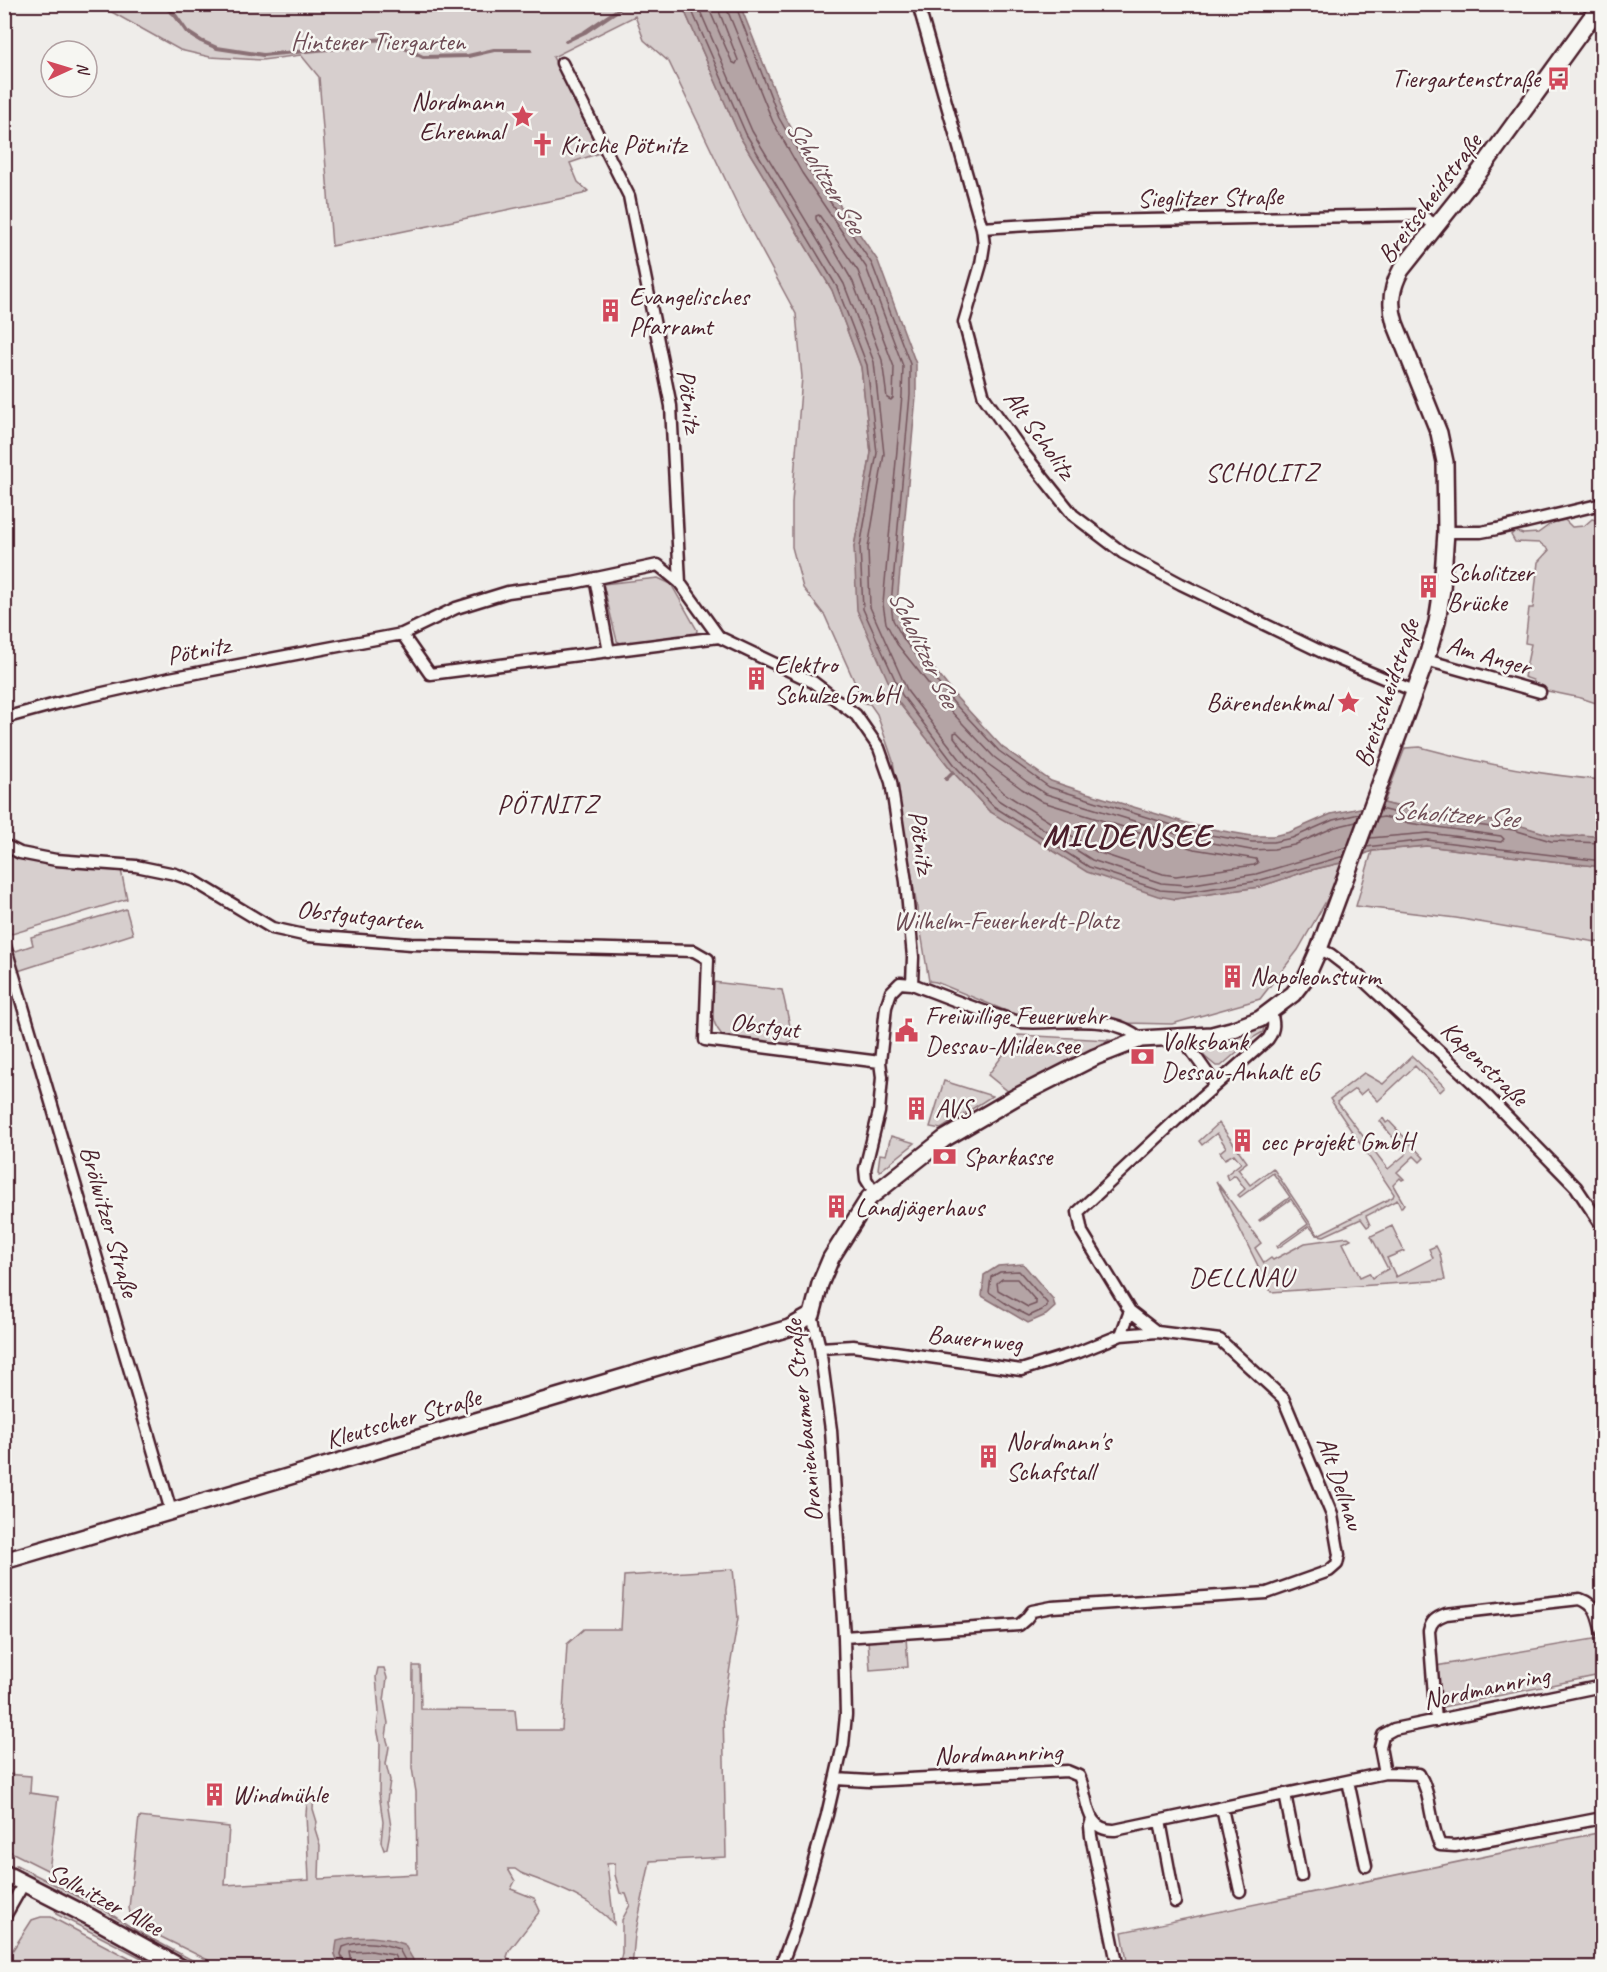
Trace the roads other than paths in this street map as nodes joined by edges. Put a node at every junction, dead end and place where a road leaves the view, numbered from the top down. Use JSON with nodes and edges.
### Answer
{"nodes":[{"id":1,"x":918,"y":4,"type":"edge"},
{"id":2,"x":1597,"y":6,"type":"edge"},
{"id":3,"x":562,"y":63,"type":"dead end"},
{"id":4,"x":1437,"y":226,"type":"junction"},
{"id":5,"x":982,"y":228,"type":"junction"},
{"id":6,"x":1602,"y":504,"type":"edge"},
{"id":7,"x":1446,"y":532,"type":"junction"},
{"id":8,"x":595,"y":578,"type":"junction"},
{"id":9,"x":680,"y":583,"type":"junction"},
{"id":10,"x":402,"y":634,"type":"junction"},
{"id":11,"x":719,"y":637,"type":"junction"},
{"id":12,"x":609,"y":652,"type":"junction"},
{"id":13,"x":1426,"y":660,"type":"junction"},
{"id":14,"x":1414,"y":691,"type":"junction"},
{"id":15,"x":1540,"y":692,"type":"dead end"},
{"id":16,"x":4,"y":718,"type":"edge"},
{"id":17,"x":4,"y":845,"type":"edge"},
{"id":18,"x":4,"y":942,"type":"edge"},
{"id":19,"x":1319,"y":949,"type":"junction"},
{"id":20,"x":694,"y":951,"type":"joint"},
{"id":21,"x":912,"y":984,"type":"junction"},
{"id":22,"x":1271,"y":1012,"type":"junction"},
{"id":23,"x":1185,"y":1037,"type":"junction"},
{"id":24,"x":1142,"y":1039,"type":"junction"},
{"id":25,"x":880,"y":1062,"type":"junction"},
{"id":26,"x":1215,"y":1084,"type":"junction"},
{"id":27,"x":874,"y":1192,"type":"junction"},
{"id":28,"x":1602,"y":1226,"type":"edge"},
{"id":29,"x":1130,"y":1311,"type":"junction"},
{"id":30,"x":812,"y":1316,"type":"junction"},
{"id":31,"x":1157,"y":1332,"type":"junction"},
{"id":32,"x":1121,"y":1335,"type":"junction"},
{"id":33,"x":820,"y":1348,"type":"junction"},
{"id":34,"x":171,"y":1511,"type":"junction"},
{"id":35,"x":4,"y":1561,"type":"edge"},
{"id":36,"x":1602,"y":1633,"type":"edge"},
{"id":37,"x":844,"y":1637,"type":"junction"},
{"id":38,"x":1602,"y":1686,"type":"edge"},
{"id":39,"x":1436,"y":1721,"type":"junction"},
{"id":40,"x":1385,"y":1773,"type":"junction"},
{"id":41,"x":836,"y":1779,"type":"junction"},
{"id":42,"x":1348,"y":1781,"type":"junction"},
{"id":43,"x":1285,"y":1794,"type":"junction"},
{"id":44,"x":1222,"y":1808,"type":"junction"},
{"id":45,"x":1602,"y":1818,"type":"edge"},
{"id":46,"x":1092,"y":1819,"type":"junction"},
{"id":47,"x":1160,"y":1821,"type":"junction"},
{"id":48,"x":1366,"y":1866,"type":"dead end"},
{"id":49,"x":4,"y":1873,"type":"edge"},
{"id":50,"x":1301,"y":1876,"type":"dead end"},
{"id":51,"x":24,"y":1883,"type":"junction"},
{"id":52,"x":1240,"y":1891,"type":"dead end"},
{"id":53,"x":1175,"y":1902,"type":"dead end"},
{"id":54,"x":5,"y":1915,"type":"edge"},
{"id":55,"x":182,"y":1968,"type":"edge"},
{"id":56,"x":780,"y":1968,"type":"edge"},
{"id":57,"x":1118,"y":1968,"type":"edge"}],
"edges":[{"from":1,"to":5,"type":"street","name":"Alt Scholitz"},
{"from":2,"to":4,"type":"street","name":"Breitscheidstraße"},
{"from":3,"to":9,"type":"street","name":"Pötnitz"},
{"from":4,"to":5,"type":"street","name":"Sieglitzer Straße"},
{"from":4,"to":7,"type":"street","name":"Breitscheidstraße"},
{"from":5,"to":14,"type":"street","name":"Alt Scholitz"},
{"from":6,"to":7,"type":"street"},
{"from":7,"to":13,"type":"street","name":"Breitscheidstraße"},
{"from":8,"to":9,"type":"street","name":"Pötnitz"},
{"from":8,"to":10,"type":"street","name":"Pötnitz"},
{"from":8,"to":12,"type":"street"},
{"from":9,"to":11,"type":"street","name":"Pötnitz"},
{"from":10,"to":12,"type":"street"},
{"from":10,"to":16,"type":"street","name":"Pötnitz"},
{"from":11,"to":12,"type":"street"},
{"from":11,"to":21,"type":"street","name":"Pötnitz"},
{"from":13,"to":14,"type":"street","name":"Breitscheidstraße"},
{"from":13,"to":15,"type":"street","name":"Am Anger"},
{"from":14,"to":19,"type":"street","name":"Breitscheidstraße"},
{"from":17,"to":20,"type":"street","name":"Obstgutgarten"},
{"from":18,"to":34,"type":"street","name":"Brölwitzer Straße"},
{"from":19,"to":22,"type":"street"},
{"from":19,"to":28,"type":"street","name":"Kapenstraße"},
{"from":20,"to":25,"type":"street","name":"Obstgut"},
{"from":21,"to":24,"type":"street"},
{"from":21,"to":25,"type":"street"},
{"from":22,"to":23,"type":"street"},
{"from":22,"to":26,"type":"street"},
{"from":23,"to":24,"type":"street","name":"Oranienbaumer Straße"},
{"from":23,"to":26,"type":"street"},
{"from":24,"to":27,"type":"street","name":"Oranienbaumer Straße"},
{"from":25,"to":27,"type":"street"},
{"from":26,"to":29,"type":"street"},
{"from":27,"to":30,"type":"street","name":"Oranienbaumer Straße"},
{"from":29,"to":31,"type":"street"},
{"from":29,"to":32,"type":"street"},
{"from":30,"to":33,"type":"street","name":"Oranienbaumer Straße"},
{"from":30,"to":34,"type":"street","name":"Kleutscher Straße"},
{"from":31,"to":32,"type":"street","name":"Bauernweg"},
{"from":31,"to":37,"type":"street","name":"Alt Dellnau"},
{"from":32,"to":33,"type":"street","name":"Bauernweg"},
{"from":33,"to":37,"type":"street","name":"Oranienbaumer Straße"},
{"from":34,"to":35,"type":"street","name":"Kleutscher Straße"},
{"from":36,"to":39,"type":"street"},
{"from":37,"to":41,"type":"street","name":"Oranienbaumer Straße"},
{"from":38,"to":39,"type":"street","name":"Nordmannring"},
{"from":39,"to":40,"type":"street","name":"Nordmannring"},
{"from":40,"to":42,"type":"street"},
{"from":40,"to":45,"type":"street"},
{"from":41,"to":46,"type":"street","name":"Nordmannring"},
{"from":41,"to":56,"type":"street","name":"Oranienbaumer Straße"},
{"from":42,"to":43,"type":"street"},
{"from":42,"to":48,"type":"street"},
{"from":43,"to":44,"type":"street"},
{"from":43,"to":50,"type":"street"},
{"from":44,"to":47,"type":"street"},
{"from":44,"to":52,"type":"street"},
{"from":46,"to":47,"type":"street"},
{"from":46,"to":57,"type":"street"},
{"from":47,"to":53,"type":"street"},
{"from":49,"to":51,"type":"street","name":"Sollnitzer Allee"},
{"from":51,"to":54,"type":"street"},
{"from":51,"to":55,"type":"street","name":"Sollnitzer Allee"}]}
